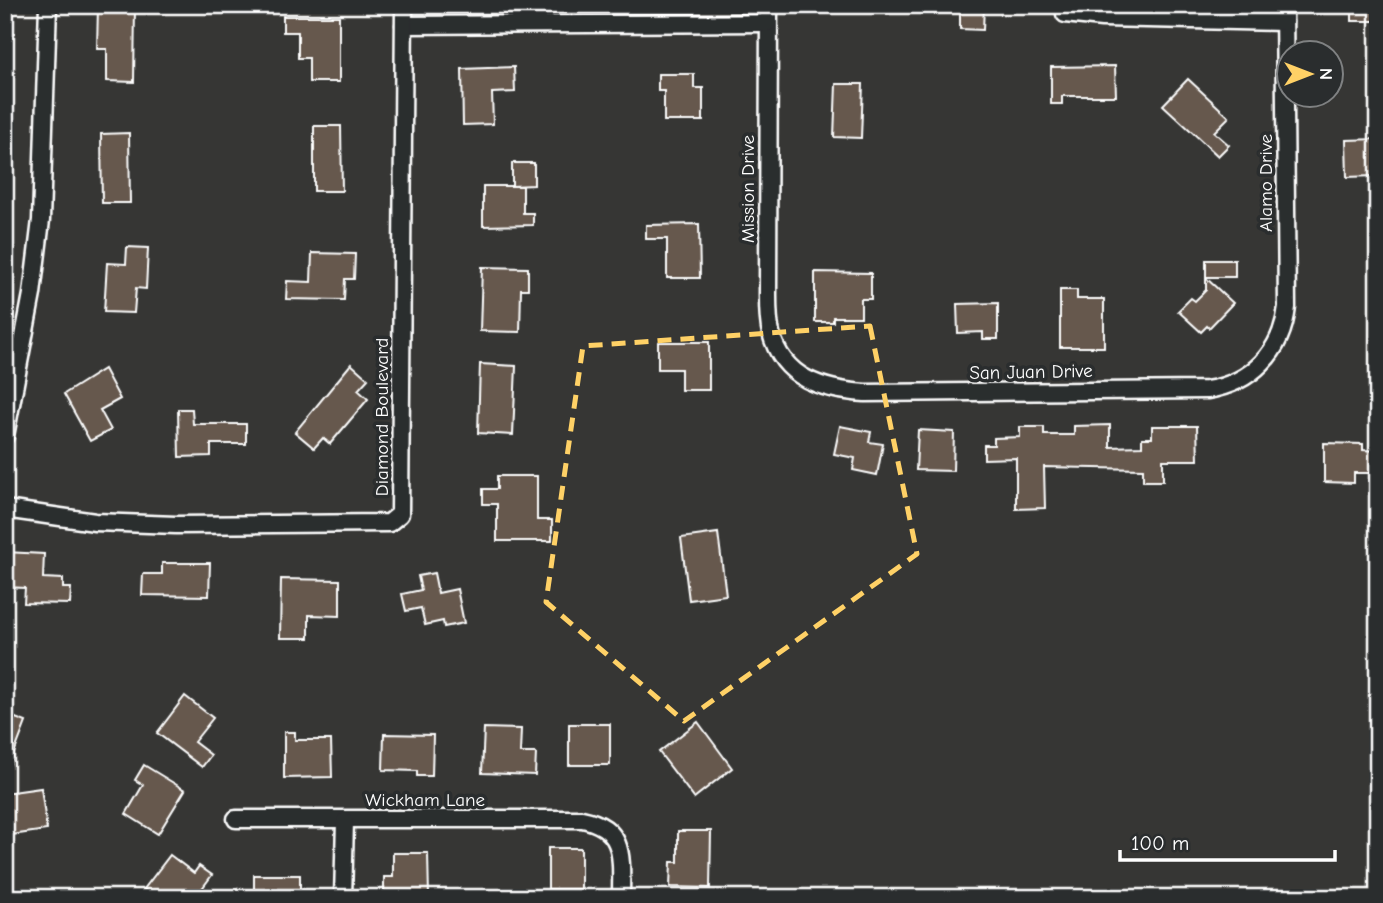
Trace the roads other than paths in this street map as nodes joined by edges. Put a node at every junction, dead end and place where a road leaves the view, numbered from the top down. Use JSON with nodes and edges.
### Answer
{"nodes":[{"id":1,"x":48,"y":5,"type":"edge"},
{"id":2,"x":404,"y":5,"type":"edge"},
{"id":3,"x":769,"y":5,"type":"edge"},
{"id":4,"x":1284,"y":13,"type":"edge"},
{"id":5,"x":1065,"y":14,"type":"dead end"},
{"id":6,"x":768,"y":23,"type":"junction"},
{"id":7,"x":404,"y":25,"type":"junction"},
{"id":8,"x":1268,"y":355,"type":"joint"},
{"id":9,"x":790,"y":366,"type":"joint"},
{"id":10,"x":5,"y":436,"type":"edge"},
{"id":11,"x":5,"y":509,"type":"edge"},
{"id":12,"x":236,"y":819,"type":"dead end"},
{"id":13,"x":345,"y":821,"type":"junction"},
{"id":14,"x":342,"y":898,"type":"edge"},
{"id":15,"x":621,"y":898,"type":"edge"}],
"edges":[{"from":1,"to":10,"type":"street"},
{"from":2,"to":7,"type":"street","name":"Diamond Boulevard"},
{"from":3,"to":6,"type":"street","name":"Mission Drive"},
{"from":4,"to":5,"type":"street"},
{"from":4,"to":8,"type":"street","name":"Alamo Drive"},
{"from":6,"to":7,"type":"street"},
{"from":6,"to":9,"type":"street","name":"Mission Drive"},
{"from":7,"to":11,"type":"street","name":"Diamond Boulevard"},
{"from":8,"to":9,"type":"street","name":"San Juan Drive"},
{"from":12,"to":13,"type":"street","name":"Wickham Lane"},
{"from":13,"to":14,"type":"street"},
{"from":13,"to":15,"type":"street","name":"Wickham Lane"}]}
